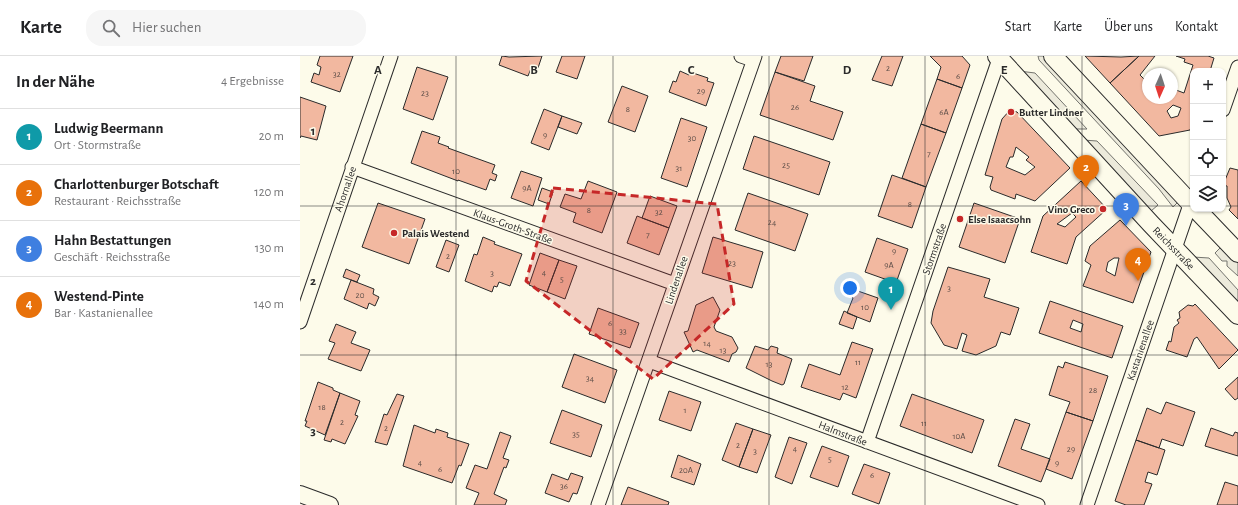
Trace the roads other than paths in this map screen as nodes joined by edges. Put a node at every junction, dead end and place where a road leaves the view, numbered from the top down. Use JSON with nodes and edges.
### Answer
{"nodes":[{"id":1,"x":391,"y":56,"type":"edge"},
{"id":2,"x":1053,"y":56,"type":"edge"},
{"id":3,"x":750,"y":57,"type":"edge"},
{"id":4,"x":999,"y":57,"type":"edge"},
{"id":5,"x":1238,"y":67,"type":"edge"},
{"id":6,"x":1225,"y":104,"type":"edge"},
{"id":7,"x":352,"y":167,"type":"junction"},
{"id":8,"x":1190,"y":200,"type":"edge"},
{"id":9,"x":1190,"y":210,"type":"edge"},
{"id":10,"x":1201,"y":212,"type":"edge"},
{"id":11,"x":1175,"y":248,"type":"junction"},
{"id":12,"x":1238,"y":253,"type":"edge"},
{"id":13,"x":675,"y":284,"type":"junction"},
{"id":14,"x":1238,"y":315,"type":"edge"},
{"id":15,"x":300,"y":322,"type":"edge"},
{"id":16,"x":649,"y":360,"type":"junction"},
{"id":17,"x":867,"y":442,"type":"junction"},
{"id":18,"x":300,"y":494,"type":"edge"},
{"id":19,"x":330,"y":505,"type":"edge"},
{"id":20,"x":598,"y":505,"type":"edge"},
{"id":21,"x":1038,"y":505,"type":"edge"},
{"id":22,"x":1087,"y":505,"type":"edge"}],
"edges":[{"from":1,"to":7,"type":"street","name":"Ahornallee"},
{"from":2,"to":8,"type":"main road"},
{"from":3,"to":13,"type":"street","name":"Lindenallee"},
{"from":4,"to":11,"type":"main road","name":"Reichsstraße"},
{"from":4,"to":17,"type":"street","name":"Stormstraße"},
{"from":5,"to":6,"type":"street"},
{"from":7,"to":13,"type":"street","name":"Klaus-Groth-Straße"},
{"from":7,"to":15,"type":"street","name":"Ahornallee"},
{"from":9,"to":11,"type":"street","name":"Kastanienallee"},
{"from":10,"to":12,"type":"main road"},
{"from":11,"to":14,"type":"main road","name":"Reichsstraße"},
{"from":11,"to":22,"type":"street","name":"Kastanienallee"},
{"from":13,"to":16,"type":"street","name":"Lindenallee"},
{"from":16,"to":17,"type":"street","name":"Halmstraße"},
{"from":16,"to":20,"type":"street","name":"Lindenallee"},
{"from":17,"to":21,"type":"street","name":"Halmstraße"},
{"from":18,"to":19,"type":"street"}]}
